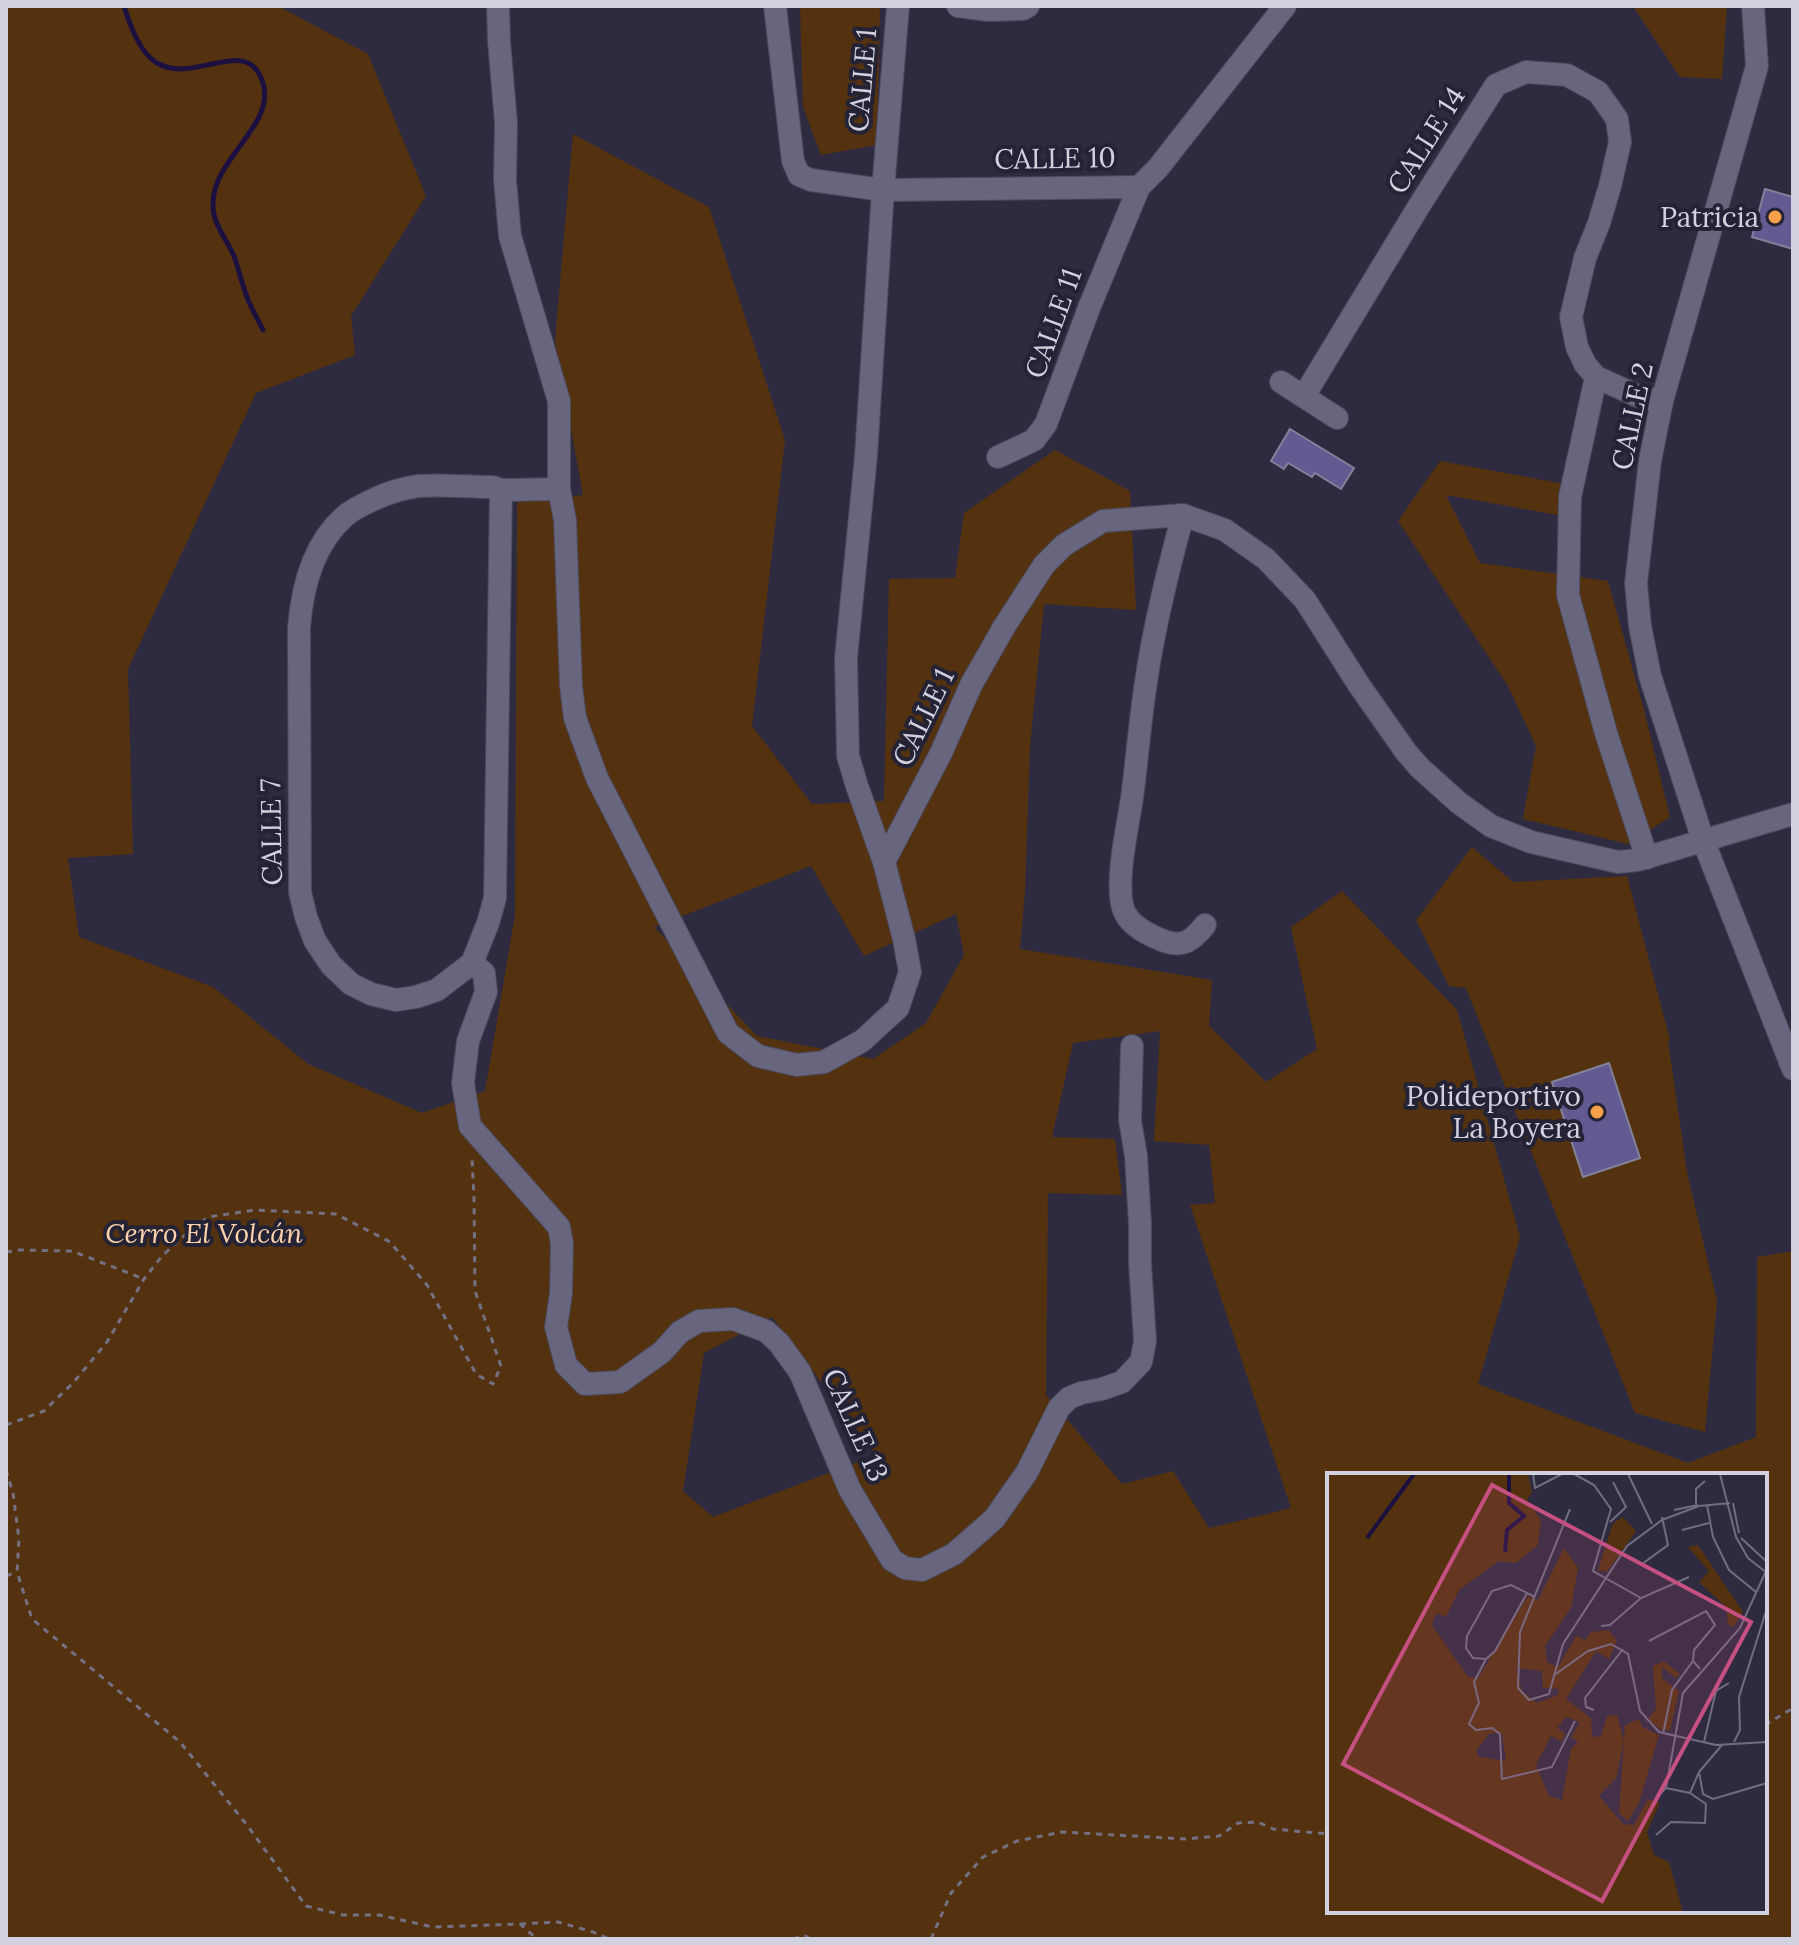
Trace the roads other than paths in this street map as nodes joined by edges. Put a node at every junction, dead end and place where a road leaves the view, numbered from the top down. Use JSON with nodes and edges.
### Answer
{"nodes":[{"id":1,"x":498,"y":6,"type":"edge"},
{"id":2,"x":775,"y":6,"type":"edge"},
{"id":3,"x":898,"y":6,"type":"edge"},
{"id":4,"x":958,"y":6,"type":"edge"},
{"id":5,"x":1028,"y":6,"type":"edge"},
{"id":6,"x":1285,"y":6,"type":"edge"},
{"id":7,"x":1753,"y":6,"type":"edge"},
{"id":8,"x":1139,"y":187,"type":"junction"},
{"id":9,"x":883,"y":190,"type":"junction"},
{"id":10,"x":1596,"y":377,"type":"junction"},
{"id":11,"x":1281,"y":382,"type":"dead end"},
{"id":12,"x":1304,"y":396,"type":"junction"},
{"id":13,"x":1662,"y":401,"type":"junction"},
{"id":14,"x":1337,"y":418,"type":"dead end"},
{"id":15,"x":998,"y":457,"type":"dead end"},
{"id":16,"x":559,"y":489,"type":"junction"},
{"id":17,"x":501,"y":490,"type":"junction"},
{"id":18,"x":1183,"y":515,"type":"junction"},
{"id":19,"x":1793,"y":814,"type":"edge"},
{"id":20,"x":1703,"y":840,"type":"junction"},
{"id":21,"x":1647,"y":858,"type":"junction"},
{"id":22,"x":884,"y":862,"type":"junction"},
{"id":23,"x":1205,"y":925,"type":"dead end"},
{"id":24,"x":472,"y":963,"type":"junction"},
{"id":25,"x":1132,"y":1046,"type":"dead end"},
{"id":26,"x":1793,"y":1069,"type":"edge"}],
"edges":[{"from":1,"to":16,"type":"street"},
{"from":2,"to":9,"type":"street","name":"CALLE 10"},
{"from":3,"to":9,"type":"street","name":"CALLE 1"},
{"from":4,"to":5,"type":"street"},
{"from":6,"to":8,"type":"street","name":"CALLE 10"},
{"from":7,"to":13,"type":"street","name":"CALLE 2"},
{"from":8,"to":9,"type":"street","name":"CALLE 10"},
{"from":8,"to":15,"type":"street","name":"CALLE 11"},
{"from":9,"to":22,"type":"street","name":"CALLE 1"},
{"from":10,"to":12,"type":"street","name":"CALLE 14"},
{"from":10,"to":13,"type":"street"},
{"from":10,"to":21,"type":"street"},
{"from":11,"to":12,"type":"street"},
{"from":12,"to":14,"type":"street"},
{"from":13,"to":20,"type":"street","name":"CALLE 2"},
{"from":16,"to":17,"type":"street","name":"CALLE 7"},
{"from":16,"to":22,"type":"street"},
{"from":17,"to":24,"type":"street"},
{"from":17,"to":24,"type":"street","name":"CALLE 7"},
{"from":18,"to":21,"type":"street","name":"CALLE 1"},
{"from":18,"to":22,"type":"street","name":"CALLE 1"},
{"from":18,"to":23,"type":"street"},
{"from":19,"to":20,"type":"street","name":"CALLE 1"},
{"from":20,"to":21,"type":"street","name":"CALLE 1"},
{"from":20,"to":26,"type":"street","name":"CALLE 2"},
{"from":24,"to":25,"type":"street","name":"CALLE 13"}]}
